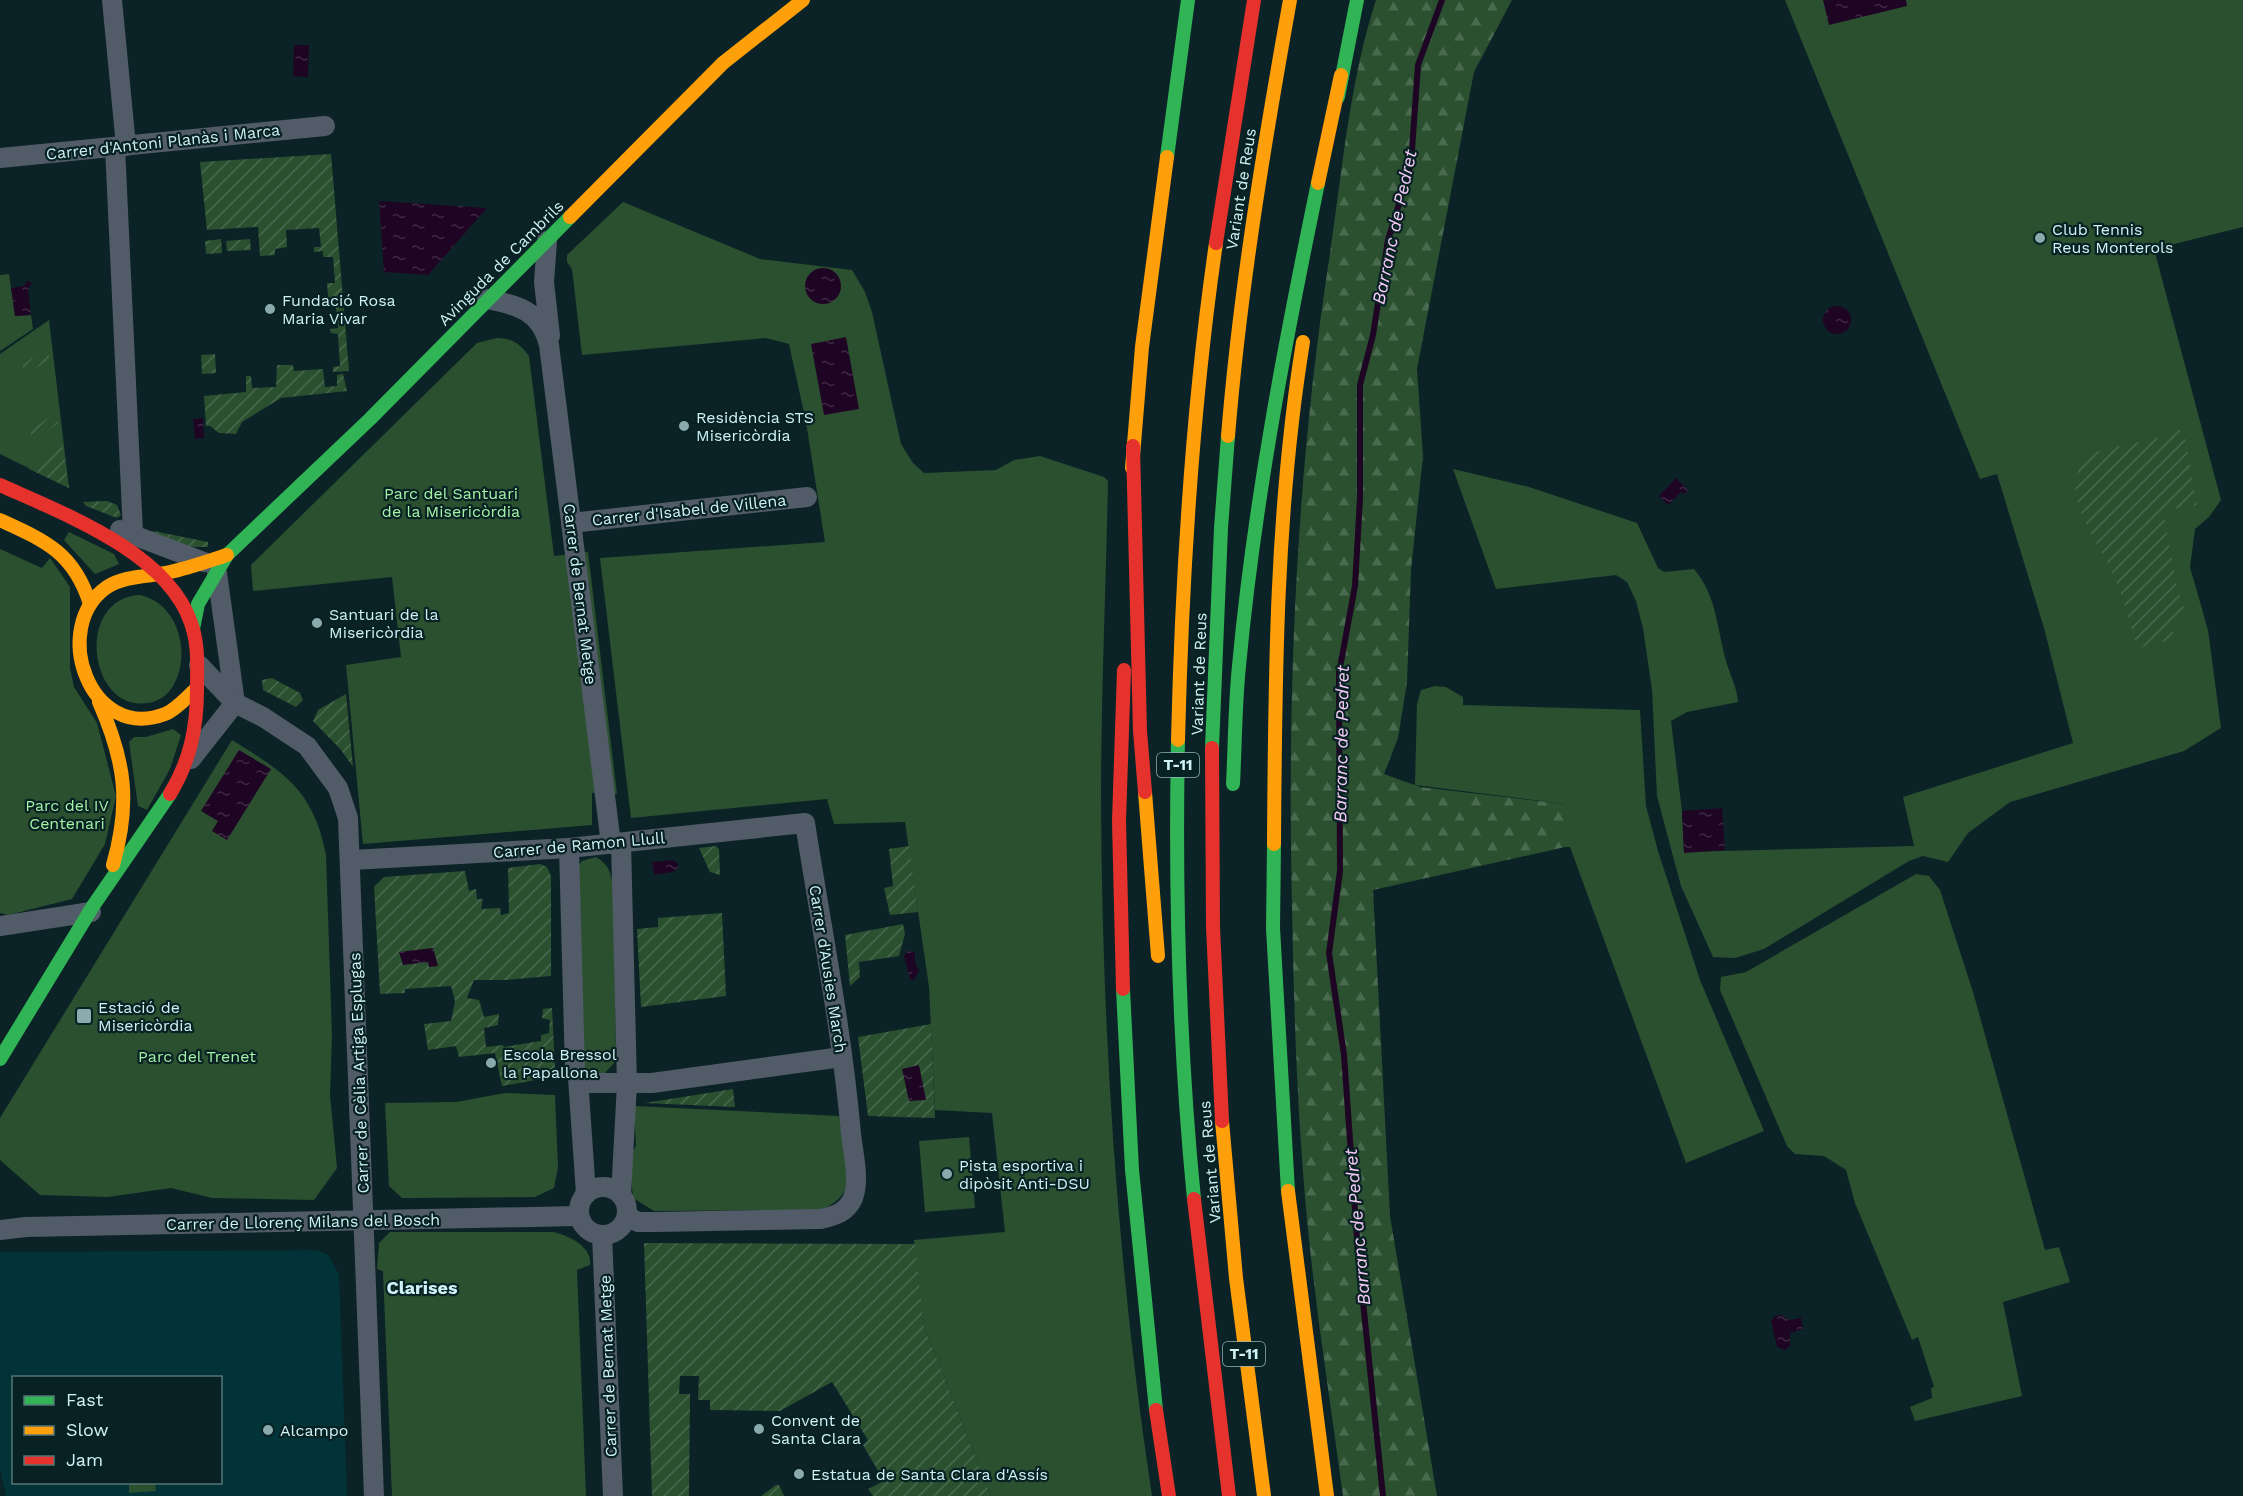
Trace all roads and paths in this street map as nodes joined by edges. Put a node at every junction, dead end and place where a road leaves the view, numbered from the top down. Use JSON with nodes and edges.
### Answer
{"nodes":[{"id":1,"x":112,"y":0,"type":"edge"},
{"id":2,"x":803,"y":0,"type":"edge"},
{"id":3,"x":1188,"y":0,"type":"edge"},
{"id":4,"x":1254,"y":0,"type":"edge"},
{"id":5,"x":1290,"y":0,"type":"edge"},
{"id":6,"x":1357,"y":0,"type":"edge"},
{"id":7,"x":1341,"y":75,"type":"junction"},
{"id":8,"x":325,"y":126,"type":"dead end"},
{"id":9,"x":121,"y":147,"type":"junction"},
{"id":10,"x":0,"y":158,"type":"edge"},
{"id":11,"x":547,"y":241,"type":"junction"},
{"id":12,"x":1314,"y":276,"type":"dead end"},
{"id":13,"x":487,"y":299,"type":"junction"},
{"id":14,"x":1305,"y":333,"type":"dead end"},
{"id":15,"x":549,"y":345,"type":"junction"},
{"id":16,"x":1133,"y":446,"type":"junction"},
{"id":17,"x":0,"y":485,"type":"edge"},
{"id":18,"x":807,"y":497,"type":"dead end"},
{"id":19,"x":0,"y":520,"type":"edge"},
{"id":20,"x":79,"y":521,"type":"junction"},
{"id":21,"x":571,"y":523,"type":"junction"},
{"id":22,"x":132,"y":533,"type":"junction"},
{"id":23,"x":211,"y":568,"type":"junction"},
{"id":24,"x":156,"y":575,"type":"junction"},
{"id":25,"x":90,"y":604,"type":"junction"},
{"id":26,"x":193,"y":629,"type":"junction"},
{"id":27,"x":199,"y":665,"type":"junction"},
{"id":28,"x":96,"y":697,"type":"junction"},
{"id":29,"x":193,"y":697,"type":"junction"},
{"id":30,"x":235,"y":703,"type":"junction"},
{"id":31,"x":184,"y":769,"type":"junction"},
{"id":32,"x":1232,"y":799,"type":"dead end"},
{"id":33,"x":805,"y":823,"type":"joint"},
{"id":34,"x":616,"y":843,"type":"junction"},
{"id":35,"x":569,"y":848,"type":"junction"},
{"id":36,"x":352,"y":860,"type":"junction"},
{"id":37,"x":107,"y":885,"type":"junction"},
{"id":38,"x":91,"y":912,"type":"junction"},
{"id":39,"x":0,"y":926,"type":"edge"},
{"id":40,"x":1159,"y":965,"type":"dead end"},
{"id":41,"x":1231,"y":1000,"type":"dead end"},
{"id":42,"x":842,"y":1057,"type":"junction"},
{"id":43,"x":0,"y":1059,"type":"edge"},
{"id":44,"x":577,"y":1074,"type":"junction"},
{"id":45,"x":627,"y":1083,"type":"junction"},
{"id":46,"x":586,"y":1194,"type":"junction"},
{"id":47,"x":621,"y":1195,"type":"junction"},
{"id":48,"x":1230,"y":1212,"type":"junction"},
{"id":49,"x":579,"y":1216,"type":"junction"},
{"id":50,"x":627,"y":1216,"type":"junction"},
{"id":51,"x":0,"y":1219,"type":"edge"},
{"id":52,"x":364,"y":1222,"type":"junction"},
{"id":53,"x":26,"y":1227,"type":"junction"},
{"id":54,"x":0,"y":1230,"type":"edge"},
{"id":55,"x":602,"y":1236,"type":"junction"},
{"id":56,"x":1188,"y":1268,"type":"dead end"},
{"id":57,"x":374,"y":1496,"type":"edge"},
{"id":58,"x":613,"y":1496,"type":"edge"},
{"id":59,"x":1169,"y":1496,"type":"edge"},
{"id":60,"x":1229,"y":1496,"type":"edge"},
{"id":61,"x":1264,"y":1496,"type":"edge"},
{"id":62,"x":1328,"y":1496,"type":"edge"}],
"edges":[{"from":1,"to":9,"type":"street"},
{"from":2,"to":11,"type":"main road","name":"Avinguda de Cambrils"},
{"from":3,"to":16,"type":"main road"},
{"from":4,"to":60,"type":"main road","name":"Variant de Reus","number":"T-11"},
{"from":5,"to":48,"type":"main road","name":"Variant de Reus","number":"T-11"},
{"from":6,"to":7,"type":"main road"},
{"from":7,"to":12,"type":"main road"},
{"from":7,"to":32,"type":"main road"},
{"from":8,"to":9,"type":"street","name":"Carrer d'Antoni Planàs i Marca"},
{"from":9,"to":10,"type":"street","name":"Carrer d'Antoni Planàs i Marca"},
{"from":9,"to":22,"type":"street"},
{"from":11,"to":13,"type":"main road","name":"Avinguda de Cambrils"},
{"from":11,"to":15,"type":"street","name":"Carrer de Bernat Metge"},
{"from":13,"to":15,"type":"street","name":"Carrer de Bernat Metge"},
{"from":13,"to":23,"type":"main road","name":"Avinguda de Cambrils"},
{"from":14,"to":62,"type":"main road"},
{"from":15,"to":21,"type":"street","name":"Carrer de Bernat Metge"},
{"from":16,"to":40,"type":"main road","number":"T-11"},
{"from":16,"to":59,"type":"main road"},
{"from":17,"to":20,"type":"main road"},
{"from":18,"to":21,"type":"street","name":"Carrer d'Isabel de Villena"},
{"from":19,"to":25,"type":"main road"},
{"from":20,"to":22,"type":"street"},
{"from":20,"to":24,"type":"main road"},
{"from":21,"to":34,"type":"street","name":"Carrer de Bernat Metge"},
{"from":22,"to":23,"type":"street"},
{"from":23,"to":24,"type":"main road"},
{"from":23,"to":26,"type":"main road","name":"Avinguda de Cambrils"},
{"from":23,"to":30,"type":"street"},
{"from":24,"to":25,"type":"main road"},
{"from":24,"to":26,"type":"main road"},
{"from":25,"to":28,"type":"main road"},
{"from":26,"to":27,"type":"main road"},
{"from":27,"to":29,"type":"main road"},
{"from":27,"to":30,"type":"street","name":"Carrer de Cèlia Artiga Esplugas"},
{"from":28,"to":29,"type":"main road"},
{"from":28,"to":37,"type":"main road"},
{"from":29,"to":30,"type":"street","name":"Carrer de Cèlia Artiga Esplugas"},
{"from":29,"to":31,"type":"main road"},
{"from":30,"to":31,"type":"street"},
{"from":30,"to":36,"type":"street","name":"Carrer de Cèlia Artiga Esplugas"},
{"from":31,"to":37,"type":"main road"},
{"from":33,"to":34,"type":"street","name":"Carrer de Ramon Llull"},
{"from":33,"to":42,"type":"street","name":"Carrer d'Ausies March"},
{"from":34,"to":35,"type":"street","name":"Carrer de Ramon Llull"},
{"from":34,"to":45,"type":"street","name":"Carrer de Bernat Metge"},
{"from":35,"to":36,"type":"street","name":"Carrer de Ramon Llull"},
{"from":35,"to":44,"type":"street"},
{"from":36,"to":52,"type":"street","name":"Carrer de Cèlia Artiga Esplugas"},
{"from":37,"to":38,"type":"main road"},
{"from":38,"to":39,"type":"street"},
{"from":38,"to":43,"type":"main road"},
{"from":41,"to":48,"type":"main road"},
{"from":42,"to":45,"type":"street"},
{"from":42,"to":50,"type":"street","name":"Carrer d'Ausies March"},
{"from":44,"to":45,"type":"street"},
{"from":44,"to":46,"type":"street"},
{"from":45,"to":47,"type":"street","name":"Carrer de Bernat Metge"},
{"from":46,"to":47,"type":"street"},
{"from":46,"to":49,"type":"street"},
{"from":47,"to":50,"type":"street"},
{"from":48,"to":61,"type":"main road","name":"Variant de Reus","number":"T-11"},
{"from":49,"to":52,"type":"street","name":"Carrer de Llorenç Milans del Bosch"},
{"from":49,"to":55,"type":"street"},
{"from":50,"to":55,"type":"street"},
{"from":51,"to":53,"type":"street","name":"Carrer de Llorenç Milans del Bosch"},
{"from":52,"to":53,"type":"street","name":"Carrer de Llorenç Milans del Bosch"},
{"from":52,"to":57,"type":"street","name":"Carrer de Cèlia Artiga Esplugas"},
{"from":53,"to":54,"type":"street","name":"Carrer de Llorenç Milans del Bosch"},
{"from":55,"to":58,"type":"street","name":"Carrer de Bernat Metge"},
{"from":56,"to":60,"type":"main road","number":"T-11"}]}
